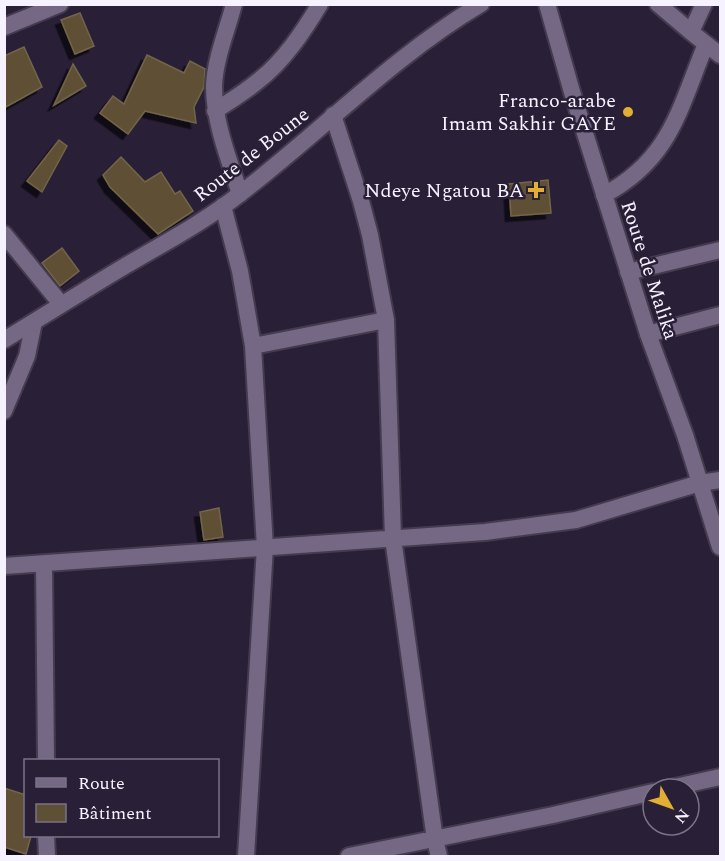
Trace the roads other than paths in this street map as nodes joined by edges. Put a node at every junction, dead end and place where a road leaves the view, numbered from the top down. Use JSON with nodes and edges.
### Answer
{"nodes":[{"id":1,"x":60,"y":4,"type":"edge"},
{"id":2,"x":234,"y":4,"type":"edge"},
{"id":3,"x":320,"y":4,"type":"edge"},
{"id":4,"x":481,"y":4,"type":"edge"},
{"id":5,"x":547,"y":4,"type":"edge"},
{"id":6,"x":658,"y":4,"type":"edge"},
{"id":7,"x":704,"y":4,"type":"edge"},
{"id":8,"x":4,"y":27,"type":"edge"},
{"id":9,"x":691,"y":32,"type":"junction"},
{"id":10,"x":706,"y":44,"type":"junction"},
{"id":11,"x":720,"y":55,"type":"edge"},
{"id":12,"x":215,"y":111,"type":"junction"},
{"id":13,"x":333,"y":115,"type":"junction"},
{"id":14,"x":240,"y":195,"type":"junction"},
{"id":15,"x":604,"y":195,"type":"junction"},
{"id":16,"x":223,"y":206,"type":"junction"},
{"id":17,"x":4,"y":234,"type":"edge"},
{"id":18,"x":720,"y":250,"type":"edge"},
{"id":19,"x":628,"y":272,"type":"junction"},
{"id":20,"x":61,"y":304,"type":"junction"},
{"id":21,"x":720,"y":315,"type":"edge"},
{"id":22,"x":386,"y":320,"type":"junction"},
{"id":23,"x":34,"y":322,"type":"junction"},
{"id":24,"x":648,"y":334,"type":"junction"},
{"id":25,"x":4,"y":339,"type":"edge"},
{"id":26,"x":253,"y":346,"type":"junction"},
{"id":27,"x":4,"y":411,"type":"edge"},
{"id":28,"x":720,"y":480,"type":"edge"},
{"id":29,"x":700,"y":483,"type":"junction"},
{"id":30,"x":393,"y":538,"type":"junction"},
{"id":31,"x":265,"y":547,"type":"junction"},
{"id":32,"x":720,"y":547,"type":"edge"},
{"id":33,"x":44,"y":564,"type":"junction"},
{"id":34,"x":4,"y":566,"type":"edge"},
{"id":35,"x":46,"y":759,"type":"edge"},
{"id":36,"x":720,"y":777,"type":"edge"},
{"id":37,"x":701,"y":781,"type":"edge"},
{"id":38,"x":641,"y":795,"type":"edge"},
{"id":39,"x":46,"y":837,"type":"edge"},
{"id":40,"x":435,"y":840,"type":"junction"},
{"id":41,"x":47,"y":856,"type":"edge"},
{"id":42,"x":246,"y":856,"type":"edge"},
{"id":43,"x":349,"y":856,"type":"edge"},
{"id":44,"x":438,"y":856,"type":"edge"}],
"edges":[{"from":1,"to":8,"type":"street"},
{"from":2,"to":12,"type":"street"},
{"from":3,"to":12,"type":"street"},
{"from":4,"to":13,"type":"street","name":"Route de Boune"},
{"from":5,"to":15,"type":"street","name":"Route de Malika"},
{"from":6,"to":9,"type":"street"},
{"from":7,"to":9,"type":"street"},
{"from":9,"to":10,"type":"street"},
{"from":10,"to":11,"type":"street"},
{"from":10,"to":15,"type":"street"},
{"from":12,"to":14,"type":"street"},
{"from":13,"to":14,"type":"street","name":"Route de Boune"},
{"from":13,"to":22,"type":"street"},
{"from":14,"to":16,"type":"street","name":"Route de Boune"},
{"from":15,"to":19,"type":"street","name":"Route de Malika"},
{"from":16,"to":20,"type":"street","name":"Route de Boune"},
{"from":16,"to":26,"type":"street"},
{"from":17,"to":20,"type":"street"},
{"from":18,"to":19,"type":"street"},
{"from":19,"to":24,"type":"street","name":"Route de Malika"},
{"from":20,"to":23,"type":"street","name":"Route de Boune"},
{"from":21,"to":24,"type":"street"},
{"from":22,"to":26,"type":"street"},
{"from":22,"to":30,"type":"street"},
{"from":23,"to":25,"type":"street","name":"Route de Boune"},
{"from":23,"to":27,"type":"street"},
{"from":24,"to":29,"type":"street","name":"Route de Malika"},
{"from":26,"to":31,"type":"street"},
{"from":28,"to":29,"type":"street"},
{"from":29,"to":30,"type":"street"},
{"from":29,"to":32,"type":"street","name":"Route de Malika"},
{"from":30,"to":31,"type":"street"},
{"from":30,"to":40,"type":"street"},
{"from":31,"to":33,"type":"street"},
{"from":31,"to":42,"type":"street"},
{"from":33,"to":34,"type":"street"},
{"from":33,"to":35,"type":"street"},
{"from":36,"to":37,"type":"street"},
{"from":38,"to":40,"type":"street"},
{"from":39,"to":41,"type":"street"},
{"from":40,"to":43,"type":"street"},
{"from":40,"to":44,"type":"street"}]}
